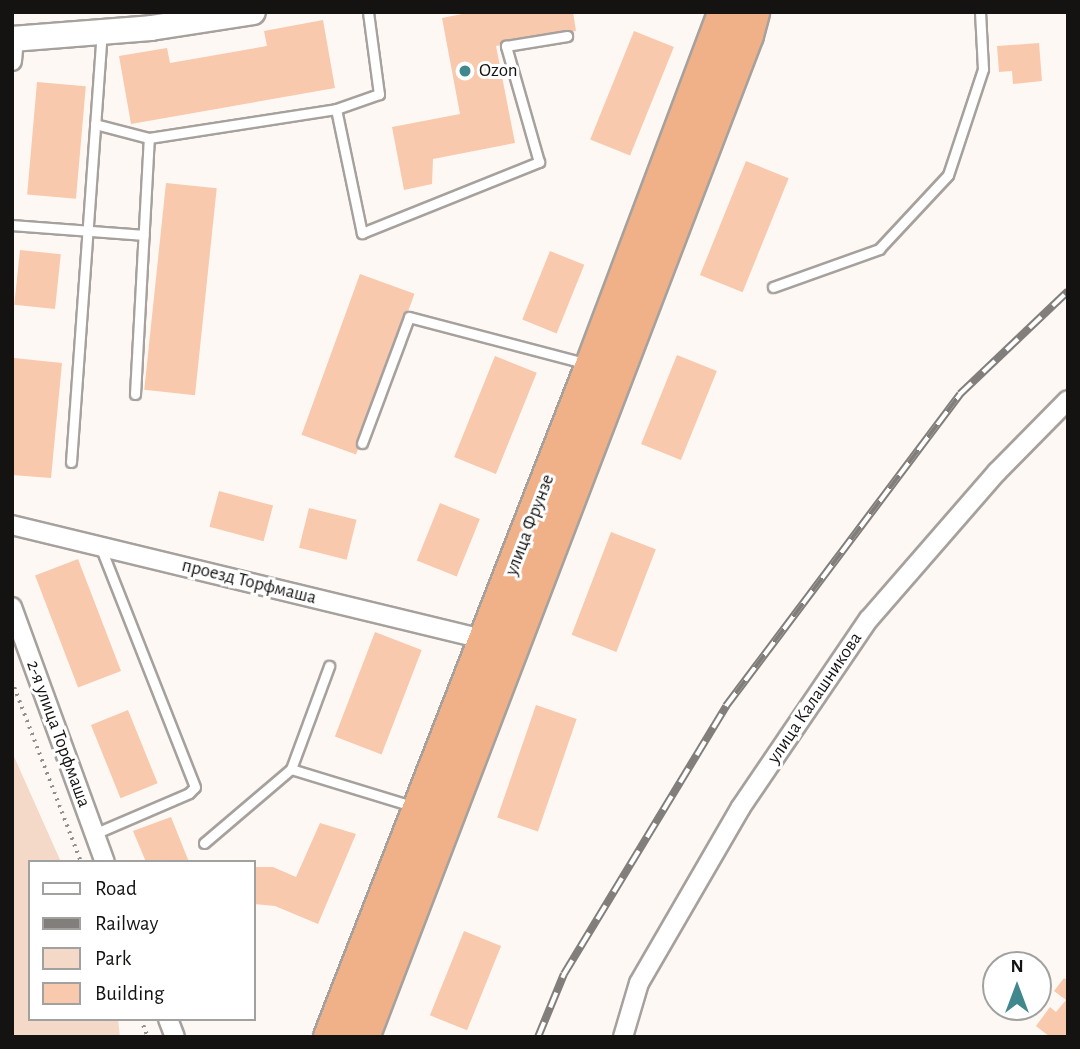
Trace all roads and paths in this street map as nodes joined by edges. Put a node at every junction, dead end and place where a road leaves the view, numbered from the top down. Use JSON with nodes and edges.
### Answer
{"nodes":[{"id":1,"x":253,"y":12,"type":"edge"},
{"id":2,"x":368,"y":12,"type":"edge"},
{"id":3,"x":725,"y":12,"type":"edge"},
{"id":4,"x":752,"y":12,"type":"edge"},
{"id":5,"x":981,"y":12,"type":"edge"},
{"id":6,"x":216,"y":15,"type":"edge"},
{"id":7,"x":102,"y":32,"type":"junction"},
{"id":8,"x":567,"y":36,"type":"dead end"},
{"id":9,"x":13,"y":46,"type":"edge"},
{"id":10,"x":336,"y":109,"type":"junction"},
{"id":11,"x":95,"y":124,"type":"junction"},
{"id":12,"x":149,"y":138,"type":"junction"},
{"id":13,"x":12,"y":225,"type":"edge"},
{"id":14,"x":87,"y":232,"type":"junction"},
{"id":15,"x":144,"y":234,"type":"junction"},
{"id":16,"x":773,"y":286,"type":"dead end"},
{"id":17,"x":592,"y":365,"type":"junction"},
{"id":18,"x":135,"y":394,"type":"dead end"},
{"id":19,"x":1068,"y":400,"type":"edge"},
{"id":20,"x":362,"y":443,"type":"dead end"},
{"id":21,"x":71,"y":463,"type":"dead end"},
{"id":22,"x":12,"y":524,"type":"edge"},
{"id":23,"x":100,"y":546,"type":"junction"},
{"id":24,"x":12,"y":607,"type":"edge"},
{"id":25,"x":498,"y":644,"type":"junction"},
{"id":26,"x":329,"y":666,"type":"dead end"},
{"id":27,"x":12,"y":681,"type":"edge"},
{"id":28,"x":291,"y":769,"type":"junction"},
{"id":29,"x":433,"y":813,"type":"junction"},
{"id":30,"x":94,"y":834,"type":"junction"},
{"id":31,"x":204,"y":843,"type":"dead end"},
{"id":32,"x":80,"y":860,"type":"edge"},
{"id":33,"x":104,"y":860,"type":"edge"},
{"id":34,"x":330,"y":1037,"type":"edge"},
{"id":35,"x":363,"y":1037,"type":"edge"},
{"id":36,"x":623,"y":1037,"type":"edge"}],
"edges":[{"from":1,"to":6,"type":"street"},
{"from":2,"to":10,"type":"lane"},
{"from":3,"to":17,"type":"highway","name":"улица Фрунзе"},
{"from":4,"to":25,"type":"highway","name":"улица Фрунзе"},
{"from":5,"to":16,"type":"lane"},
{"from":6,"to":7,"type":"street"},
{"from":7,"to":9,"type":"street"},
{"from":7,"to":11,"type":"lane"},
{"from":8,"to":10,"type":"lane"},
{"from":10,"to":12,"type":"lane"},
{"from":11,"to":12,"type":"lane"},
{"from":11,"to":14,"type":"lane"},
{"from":12,"to":15,"type":"lane"},
{"from":13,"to":14,"type":"lane"},
{"from":14,"to":15,"type":"lane"},
{"from":14,"to":21,"type":"lane"},
{"from":15,"to":18,"type":"lane"},
{"from":17,"to":20,"type":"lane"},
{"from":17,"to":25,"type":"highway","name":"улица Фрунзе"},
{"from":19,"to":36,"type":"street","name":"улица Калашникова"},
{"from":22,"to":23,"type":"street","name":"проезд Торфмаша"},
{"from":23,"to":25,"type":"street","name":"проезд Торфмаша"},
{"from":23,"to":30,"type":"lane"},
{"from":24,"to":30,"type":"street","name":"2-я улица Торфмаша"},
{"from":25,"to":29,"type":"highway","name":"улица Фрунзе"},
{"from":26,"to":28,"type":"lane"},
{"from":27,"to":32,"type":"path"},
{"from":28,"to":29,"type":"lane"},
{"from":28,"to":31,"type":"lane"},
{"from":29,"to":34,"type":"highway","name":"улица Фрунзе"},
{"from":29,"to":35,"type":"highway","name":"улица Фрунзе"},
{"from":30,"to":33,"type":"street","name":"2-я улица Торфмаша"}]}
